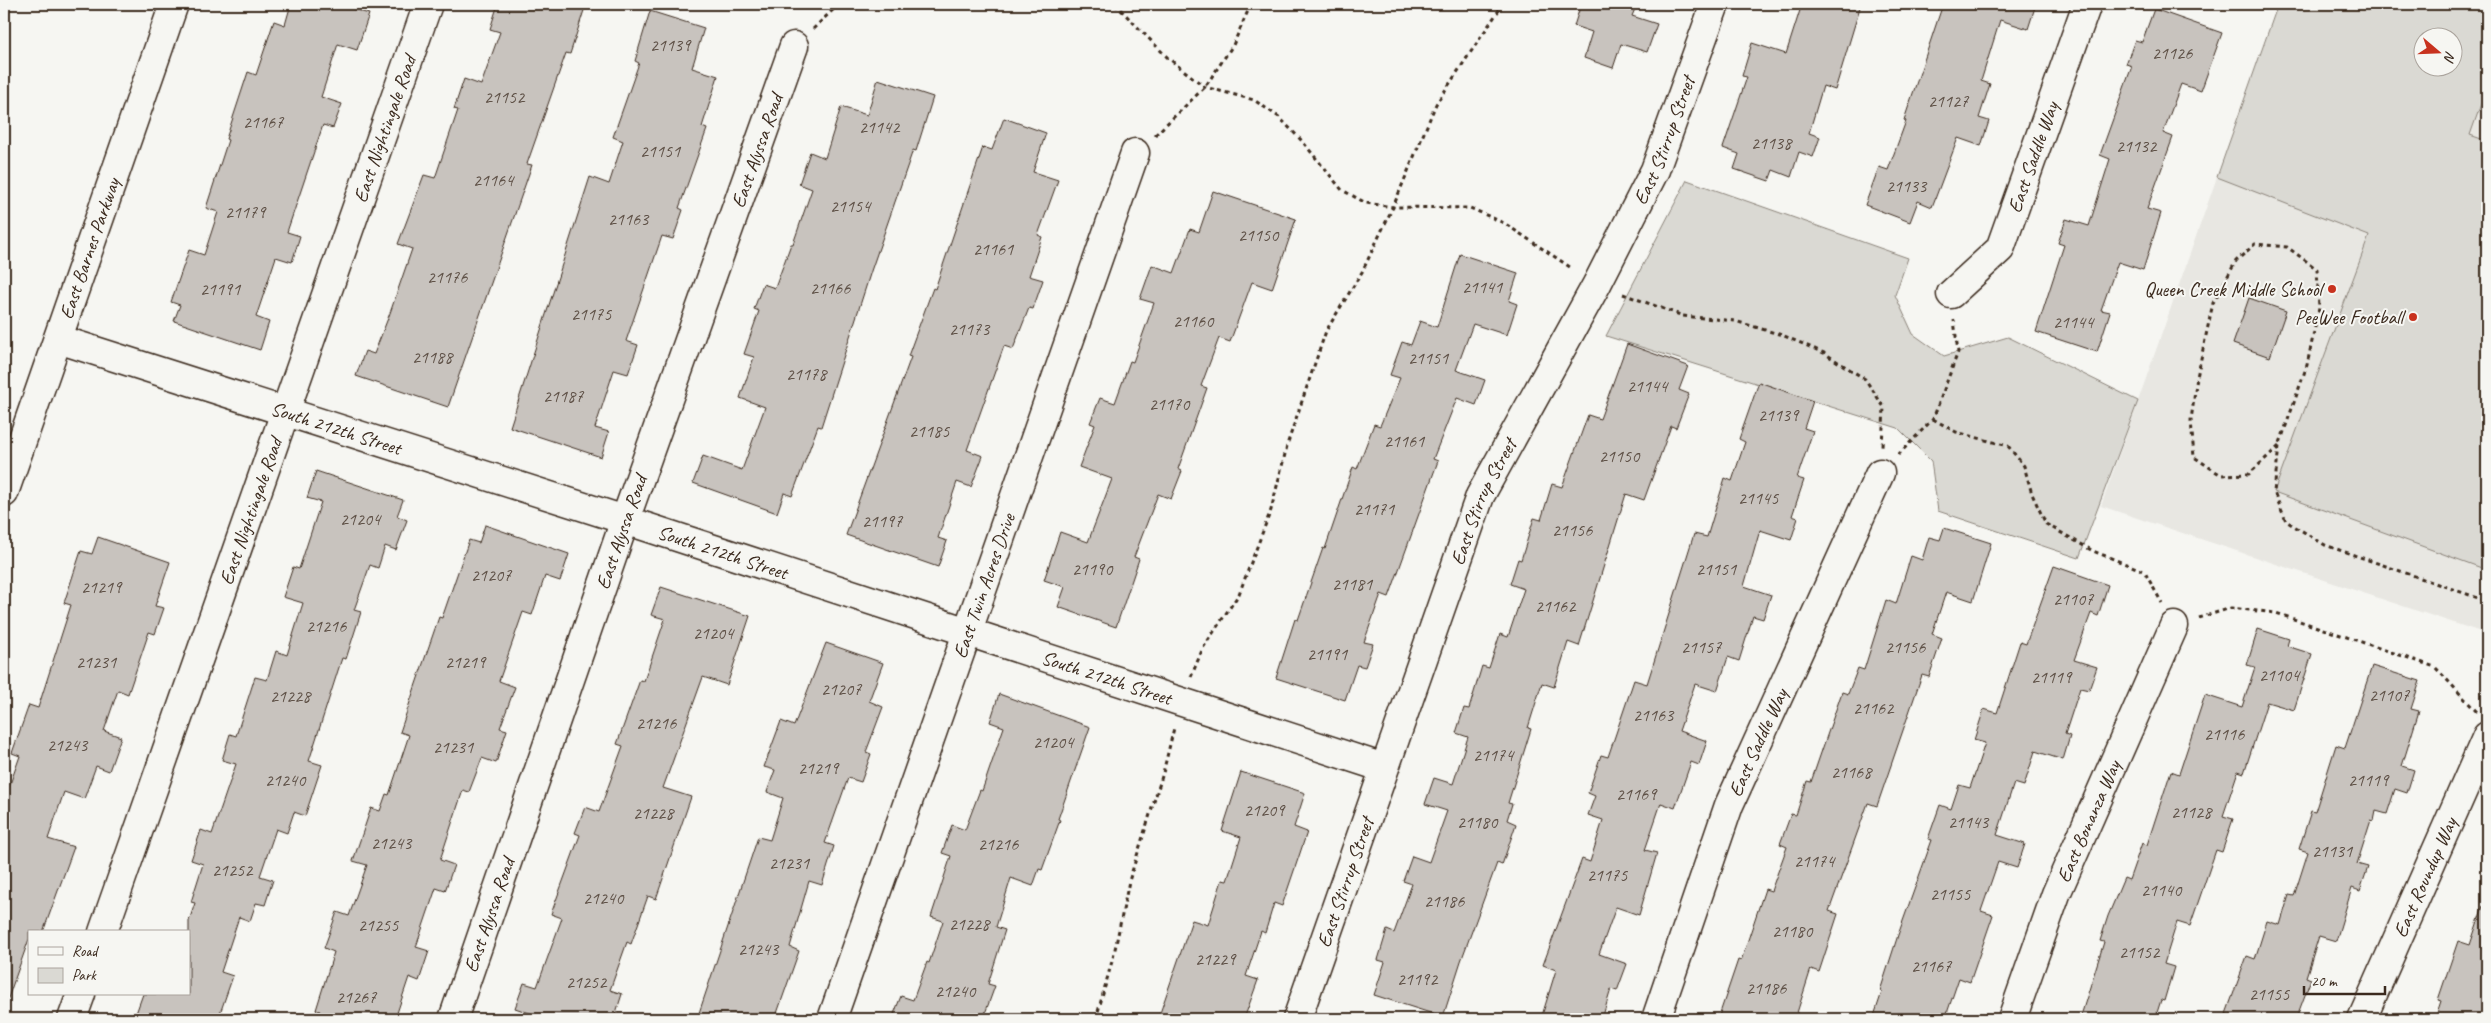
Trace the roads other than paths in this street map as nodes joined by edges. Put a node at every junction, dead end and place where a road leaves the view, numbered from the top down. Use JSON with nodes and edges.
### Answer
{"nodes":[{"id":1,"x":174,"y":4,"type":"edge"},
{"id":2,"x":428,"y":4,"type":"edge"},
{"id":3,"x":1715,"y":4,"type":"edge"},
{"id":4,"x":2087,"y":4,"type":"edge"},
{"id":5,"x":794,"y":46,"type":"road end"},
{"id":6,"x":1136,"y":153,"type":"road end"},
{"id":7,"x":1951,"y":294,"type":"road end"},
{"id":8,"x":58,"y":339,"type":"junction"},
{"id":9,"x":285,"y":410,"type":"junction"},
{"id":10,"x":1880,"y":473,"type":"road end"},
{"id":11,"x":4,"y":493,"type":"edge"},
{"id":12,"x":625,"y":520,"type":"junction"},
{"id":13,"x":2174,"y":626,"type":"road end"},
{"id":14,"x":967,"y":632,"type":"junction"},
{"id":15,"x":2484,"y":727,"type":"edge"},
{"id":16,"x":1384,"y":768,"type":"junction"},
{"id":17,"x":104,"y":930,"type":"edge"},
{"id":18,"x":80,"y":996,"type":"edge"},
{"id":19,"x":72,"y":1019,"type":"edge"},
{"id":20,"x":453,"y":1019,"type":"edge"},
{"id":21,"x":832,"y":1019,"type":"edge"},
{"id":22,"x":1297,"y":1019,"type":"edge"},
{"id":23,"x":1656,"y":1019,"type":"edge"},
{"id":24,"x":2012,"y":1019,"type":"edge"},
{"id":25,"x":2362,"y":1019,"type":"edge"}],
"edges":[{"from":1,"to":8,"type":"street","name":"East Barnes Parkway"},
{"from":2,"to":9,"type":"street","name":"East Nightingale Road"},
{"from":3,"to":16,"type":"street","name":"East Stirrup Street"},
{"from":4,"to":7,"type":"street","name":"East Saddle Way"},
{"from":5,"to":12,"type":"street","name":"East Alyssa Road"},
{"from":6,"to":14,"type":"street","name":"East Twin Acres Drive"},
{"from":8,"to":9,"type":"street","name":"South 212th Street"},
{"from":8,"to":11,"type":"street","name":"East Barnes Parkway"},
{"from":9,"to":12,"type":"street","name":"South 212th Street"},
{"from":9,"to":17,"type":"street","name":"East Nightingale Road"},
{"from":10,"to":23,"type":"street","name":"East Saddle Way"},
{"from":12,"to":14,"type":"street","name":"South 212th Street"},
{"from":12,"to":20,"type":"street","name":"East Alyssa Road"},
{"from":13,"to":24,"type":"street","name":"East Bonanza Way"},
{"from":14,"to":16,"type":"street","name":"South 212th Street"},
{"from":14,"to":21,"type":"street","name":"East Twin Acres Drive"},
{"from":15,"to":25,"type":"street","name":"East Roundup Way"},
{"from":16,"to":22,"type":"street","name":"East Stirrup Street"},
{"from":18,"to":19,"type":"street"}]}
